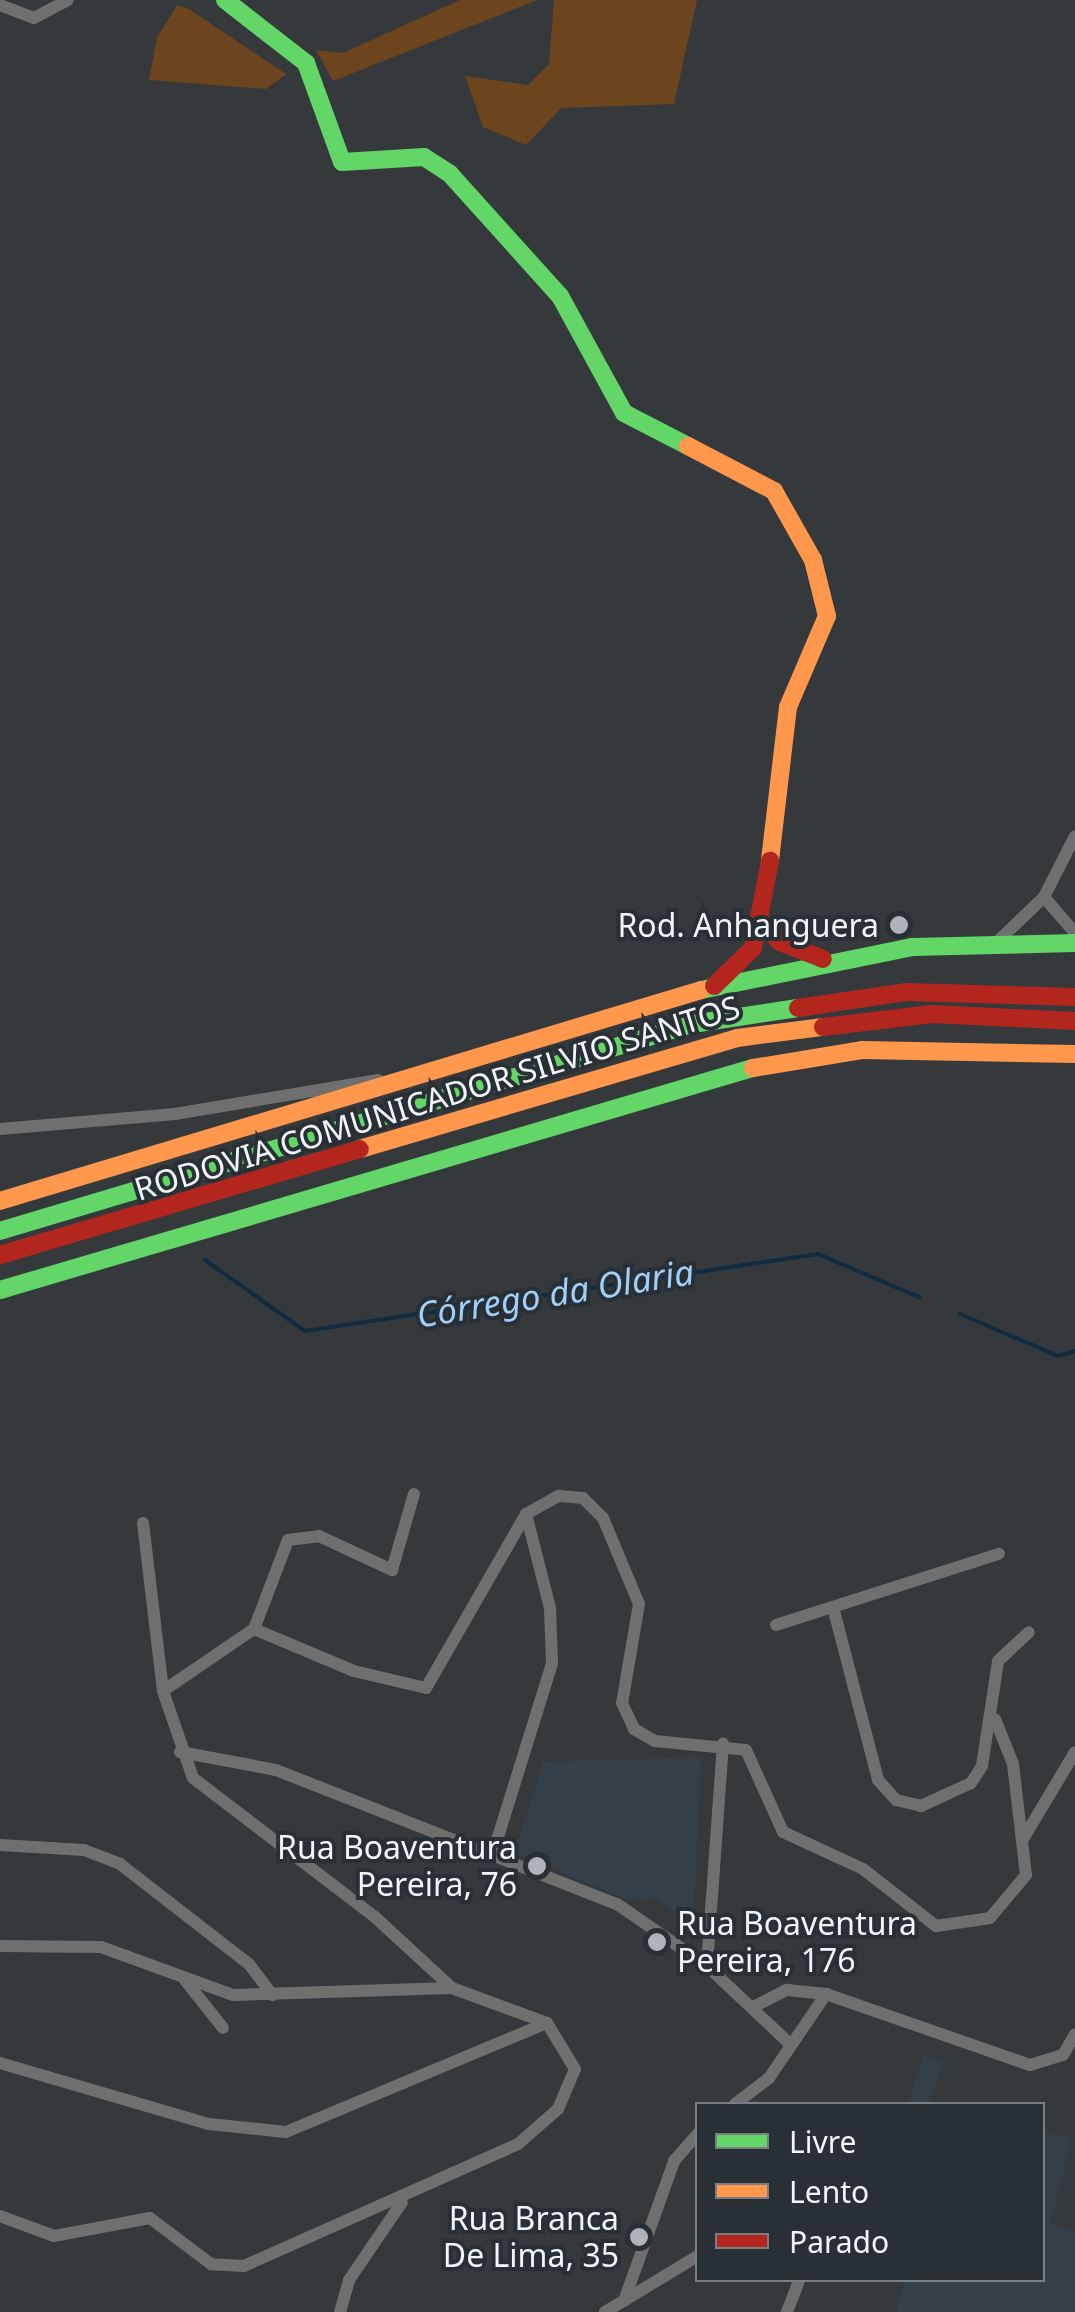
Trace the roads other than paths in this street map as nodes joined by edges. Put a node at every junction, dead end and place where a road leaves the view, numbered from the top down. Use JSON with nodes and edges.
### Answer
{"nodes":[{"id":1,"x":68,"y":0,"type":"edge"},
{"id":2,"x":225,"y":0,"type":"edge"},
{"id":3,"x":0,"y":5,"type":"edge"},
{"id":4,"x":1075,"y":836,"type":"edge"},
{"id":5,"x":1044,"y":897,"type":"junction"},
{"id":6,"x":763,"y":922,"type":"junction"},
{"id":7,"x":1075,"y":933,"type":"edge"},
{"id":8,"x":996,"y":943,"type":"junction"},
{"id":9,"x":1075,"y":943,"type":"edge"},
{"id":10,"x":823,"y":959,"type":"junction"},
{"id":11,"x":714,"y":986,"type":"junction"},
{"id":12,"x":1075,"y":997,"type":"edge"},
{"id":13,"x":1075,"y":1022,"type":"edge"},
{"id":14,"x":1075,"y":1054,"type":"edge"},
{"id":15,"x":440,"y":1071,"type":"junction"},
{"id":16,"x":0,"y":1128,"type":"edge"},
{"id":17,"x":0,"y":1201,"type":"edge"},
{"id":18,"x":0,"y":1231,"type":"edge"},
{"id":19,"x":0,"y":1255,"type":"edge"},
{"id":20,"x":0,"y":1290,"type":"edge"},
{"id":21,"x":414,"y":1494,"type":"dead end"},
{"id":22,"x":526,"y":1514,"type":"junction"},
{"id":23,"x":143,"y":1523,"type":"dead end"},
{"id":24,"x":999,"y":1554,"type":"dead end"},
{"id":25,"x":833,"y":1607,"type":"junction"},
{"id":26,"x":776,"y":1626,"type":"dead end"},
{"id":27,"x":254,"y":1630,"type":"junction"},
{"id":28,"x":1028,"y":1632,"type":"dead end"},
{"id":29,"x":164,"y":1690,"type":"junction"},
{"id":30,"x":995,"y":1720,"type":"junction"},
{"id":31,"x":723,"y":1744,"type":"junction"},
{"id":32,"x":180,"y":1752,"type":"junction"},
{"id":33,"x":1075,"y":1752,"type":"edge"},
{"id":34,"x":1023,"y":1839,"type":"junction"},
{"id":35,"x":0,"y":1844,"type":"edge"},
{"id":36,"x":492,"y":1853,"type":"junction"},
{"id":37,"x":0,"y":1946,"type":"edge"},
{"id":38,"x":707,"y":1966,"type":"junction"},
{"id":39,"x":186,"y":1980,"type":"junction"},
{"id":40,"x":452,"y":1988,"type":"junction"},
{"id":41,"x":826,"y":1994,"type":"junction"},
{"id":42,"x":272,"y":1995,"type":"junction"},
{"id":43,"x":755,"y":2006,"type":"junction"},
{"id":44,"x":547,"y":2022,"type":"junction"},
{"id":45,"x":223,"y":2028,"type":"dead end"},
{"id":46,"x":786,"y":2041,"type":"junction"},
{"id":47,"x":1073,"y":2046,"type":"edge"},
{"id":48,"x":0,"y":2063,"type":"edge"},
{"id":49,"x":738,"y":2102,"type":"edge"},
{"id":50,"x":695,"y":2136,"type":"edge"},
{"id":51,"x":403,"y":2200,"type":"junction"},
{"id":52,"x":0,"y":2216,"type":"edge"},
{"id":53,"x":695,"y":2258,"type":"edge"},
{"id":54,"x":798,"y":2282,"type":"edge"},
{"id":55,"x":624,"y":2301,"type":"junction"},
{"id":56,"x":340,"y":2312,"type":"edge"},
{"id":57,"x":605,"y":2312,"type":"edge"},
{"id":58,"x":787,"y":2312,"type":"edge"}],
"edges":[{"from":1,"to":3,"type":"street"},
{"from":2,"to":6,"type":"main road"},
{"from":4,"to":5,"type":"street"},
{"from":5,"to":7,"type":"street"},
{"from":5,"to":8,"type":"street"},
{"from":6,"to":10,"type":"main road"},
{"from":6,"to":11,"type":"main road"},
{"from":8,"to":9,"type":"main road"},
{"from":8,"to":10,"type":"main road"},
{"from":10,"to":11,"type":"main road"},
{"from":11,"to":15,"type":"main road"},
{"from":12,"to":18,"type":"main road","name":"RODOVIA COMUNICADOR SILVIO SANTOS"},
{"from":13,"to":19,"type":"main road","name":"RODOVIA COMUNICADOR SILVIO SANTOS"},
{"from":14,"to":20,"type":"main road"},
{"from":15,"to":16,"type":"street"},
{"from":15,"to":17,"type":"main road"},
{"from":21,"to":27,"type":"street"},
{"from":22,"to":27,"type":"street"},
{"from":22,"to":31,"type":"street"},
{"from":22,"to":36,"type":"street"},
{"from":23,"to":29,"type":"street"},
{"from":24,"to":25,"type":"street"},
{"from":25,"to":26,"type":"street"},
{"from":25,"to":30,"type":"street"},
{"from":27,"to":29,"type":"street"},
{"from":28,"to":30,"type":"street"},
{"from":29,"to":32,"type":"street"},
{"from":30,"to":34,"type":"street"},
{"from":31,"to":34,"type":"street"},
{"from":31,"to":38,"type":"street"},
{"from":32,"to":36,"type":"street"},
{"from":32,"to":40,"type":"street"},
{"from":33,"to":34,"type":"street"},
{"from":35,"to":42,"type":"street"},
{"from":36,"to":38,"type":"street"},
{"from":37,"to":39,"type":"street"},
{"from":38,"to":43,"type":"street"},
{"from":39,"to":42,"type":"street"},
{"from":39,"to":45,"type":"street"},
{"from":40,"to":42,"type":"street"},
{"from":40,"to":44,"type":"street"},
{"from":41,"to":43,"type":"street"},
{"from":41,"to":46,"type":"street"},
{"from":41,"to":47,"type":"street"},
{"from":43,"to":46,"type":"street"},
{"from":44,"to":48,"type":"street"},
{"from":44,"to":51,"type":"street"},
{"from":46,"to":49,"type":"street"},
{"from":50,"to":55,"type":"street"},
{"from":51,"to":52,"type":"street"},
{"from":51,"to":56,"type":"street"},
{"from":53,"to":55,"type":"street"},
{"from":54,"to":58,"type":"street"},
{"from":55,"to":57,"type":"street"}]}
